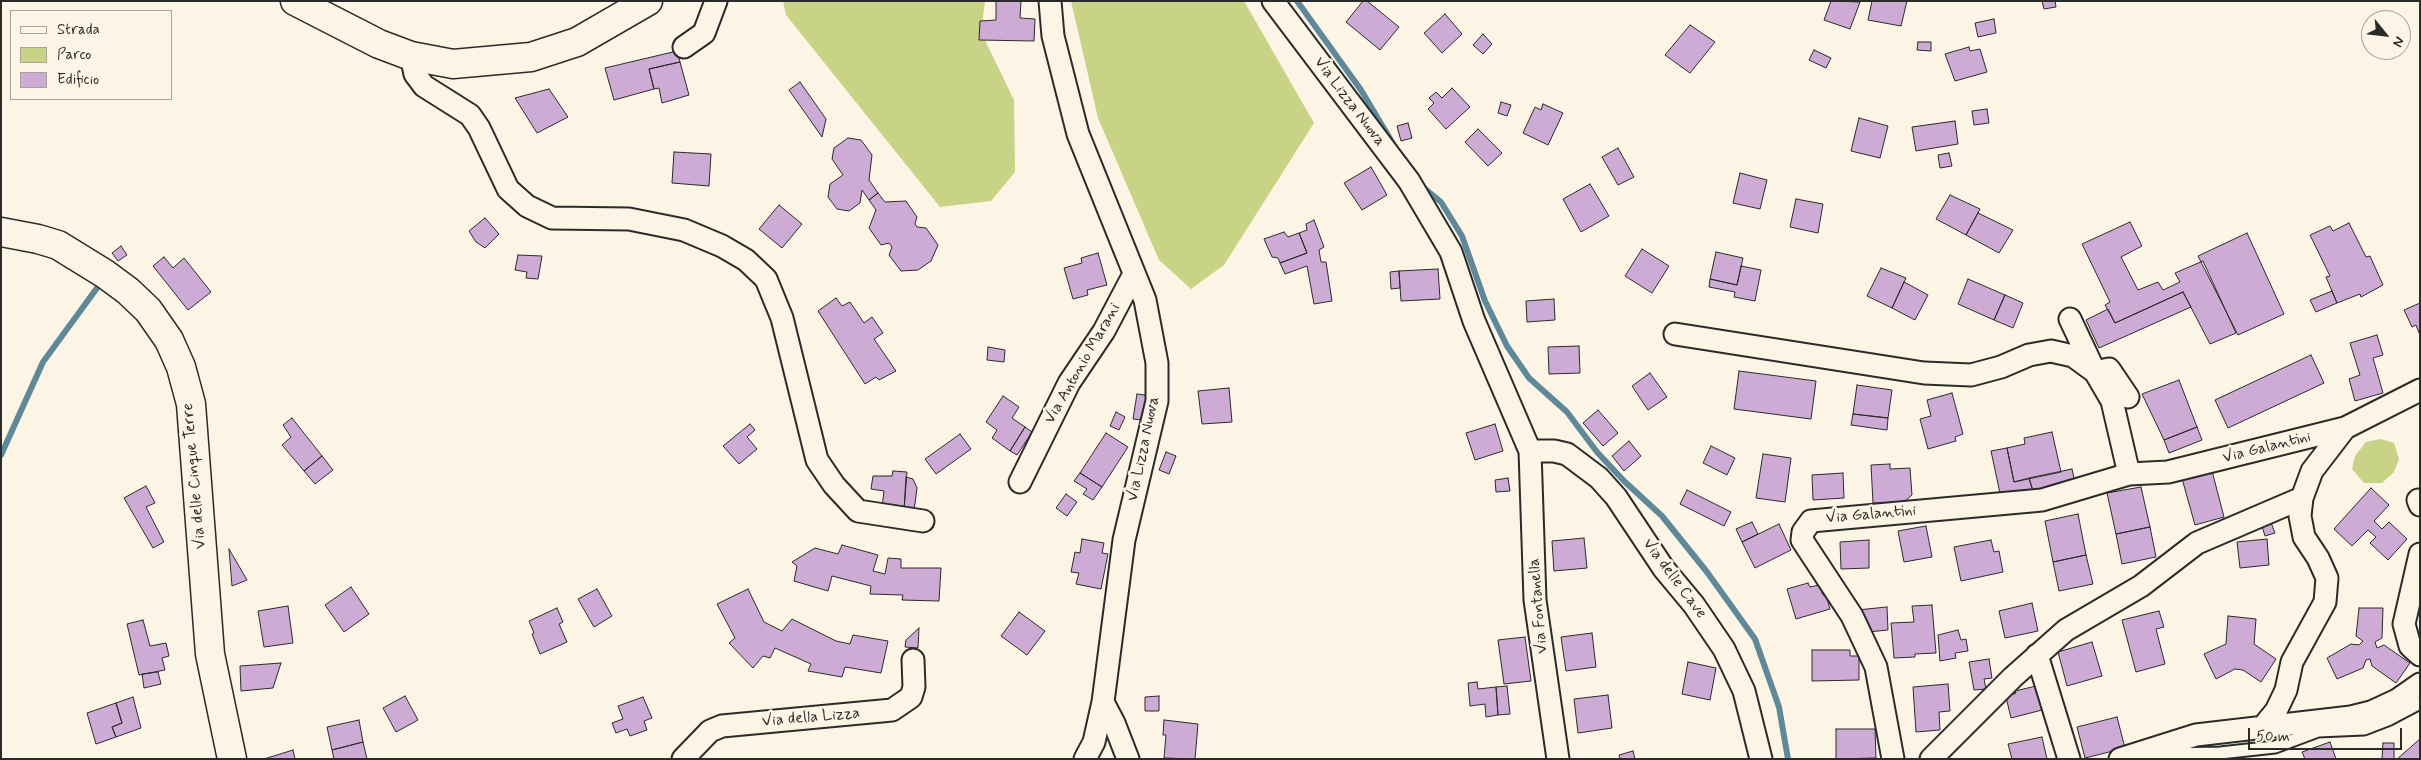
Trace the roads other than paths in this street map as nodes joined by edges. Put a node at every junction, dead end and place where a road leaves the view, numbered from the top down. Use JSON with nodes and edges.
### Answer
{"nodes":[{"id":1,"x":295,"y":1,"type":"edge"},
{"id":2,"x":648,"y":1,"type":"edge"},
{"id":3,"x":716,"y":1,"type":"edge"},
{"id":4,"x":1050,"y":1,"type":"edge"},
{"id":5,"x":1273,"y":1,"type":"edge"},
{"id":6,"x":684,"y":47,"type":"dead end"},
{"id":7,"x":411,"y":56,"type":"junction"},
{"id":8,"x":1,"y":232,"type":"edge"},
{"id":9,"x":1134,"y":274,"type":"junction"},
{"id":10,"x":2070,"y":319,"type":"dead end"},
{"id":11,"x":1675,"y":334,"type":"dead end"},
{"id":12,"x":2095,"y":372,"type":"junction"},
{"id":13,"x":2420,"y":390,"type":"edge"},
{"id":14,"x":2128,"y":397,"type":"dead end"},
{"id":15,"x":2345,"y":428,"type":"junction"},
{"id":16,"x":1530,"y":452,"type":"junction"},
{"id":17,"x":2129,"y":474,"type":"junction"},
{"id":18,"x":1020,"y":482,"type":"dead end"},
{"id":19,"x":2302,"y":498,"type":"junction"},
{"id":20,"x":922,"y":521,"type":"dead end"},
{"id":21,"x":2420,"y":554,"type":"edge"},
{"id":22,"x":2037,"y":656,"type":"junction"},
{"id":23,"x":2420,"y":656,"type":"edge"},
{"id":24,"x":913,"y":660,"type":"dead end"},
{"id":25,"x":2420,"y":684,"type":"edge"},
{"id":26,"x":2286,"y":690,"type":"junction"},
{"id":27,"x":1103,"y":702,"type":"junction"},
{"id":28,"x":2420,"y":703,"type":"edge"},
{"id":29,"x":2319,"y":720,"type":"junction"},
{"id":30,"x":722,"y":726,"type":"junction"},
{"id":31,"x":2262,"y":728,"type":"junction"},
{"id":32,"x":2148,"y":749,"type":"junction"},
{"id":33,"x":232,"y":759,"type":"edge"},
{"id":34,"x":683,"y":759,"type":"edge"},
{"id":35,"x":702,"y":759,"type":"edge"},
{"id":36,"x":1085,"y":759,"type":"edge"},
{"id":37,"x":1128,"y":759,"type":"edge"},
{"id":38,"x":1558,"y":759,"type":"edge"},
{"id":39,"x":1762,"y":759,"type":"edge"},
{"id":40,"x":1893,"y":759,"type":"edge"},
{"id":41,"x":1931,"y":759,"type":"edge"},
{"id":42,"x":2069,"y":759,"type":"edge"},
{"id":43,"x":2120,"y":759,"type":"edge"}],
"edges":[{"from":1,"to":7,"type":"main road"},
{"from":2,"to":7,"type":"main road"},
{"from":3,"to":6,"type":"street"},
{"from":4,"to":9,"type":"street","name":"Via Lizza Nuova"},
{"from":5,"to":16,"type":"street","name":"Via Lizza Nuova"},
{"from":7,"to":20,"type":"street"},
{"from":8,"to":33,"type":"main road","name":"Via delle Cinque Terre"},
{"from":9,"to":18,"type":"street","name":"Via Antonio Marani"},
{"from":9,"to":27,"type":"street","name":"Via Lizza Nuova"},
{"from":10,"to":12,"type":"street"},
{"from":11,"to":12,"type":"street"},
{"from":12,"to":14,"type":"street"},
{"from":12,"to":17,"type":"street"},
{"from":13,"to":15,"type":"street"},
{"from":15,"to":17,"type":"street","name":"Via Galantini"},
{"from":15,"to":19,"type":"street"},
{"from":16,"to":38,"type":"street","name":"Via Fontanella"},
{"from":16,"to":39,"type":"street","name":"Via delle Cave"},
{"from":17,"to":40,"type":"street","name":"Via Galantini"},
{"from":19,"to":22,"type":"street"},
{"from":19,"to":26,"type":"street"},
{"from":21,"to":23,"type":"street"},
{"from":22,"to":41,"type":"street"},
{"from":22,"to":42,"type":"street"},
{"from":24,"to":30,"type":"street","name":"Via della Lizza"},
{"from":25,"to":29,"type":"street"},
{"from":26,"to":29,"type":"street"},
{"from":26,"to":31,"type":"street"},
{"from":27,"to":36,"type":"street","name":"Via Lizza Nuova"},
{"from":27,"to":37,"type":"street"},
{"from":28,"to":32,"type":"lane"},
{"from":29,"to":31,"type":"street"},
{"from":30,"to":34,"type":"street","name":"Via della Lizza"},
{"from":30,"to":35,"type":"street"},
{"from":31,"to":32,"type":"street"},
{"from":32,"to":43,"type":"street"}]}
